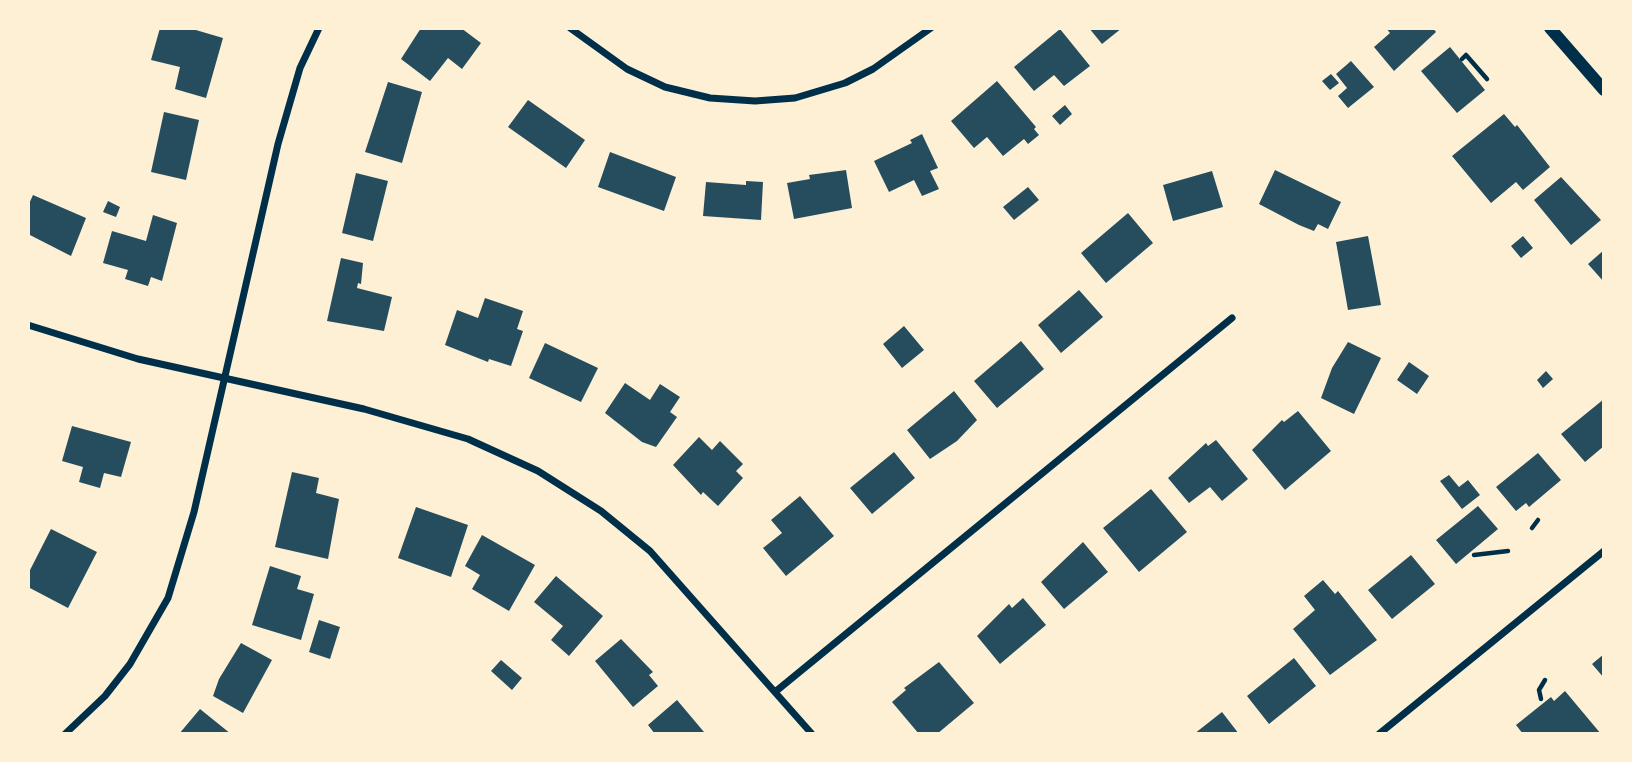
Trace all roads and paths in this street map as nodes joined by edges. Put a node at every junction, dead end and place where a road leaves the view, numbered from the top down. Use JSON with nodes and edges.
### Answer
{"nodes":[{"id":1,"x":319,"y":28,"type":"edge"},
{"id":2,"x":570,"y":28,"type":"edge"},
{"id":3,"x":932,"y":28,"type":"edge"},
{"id":4,"x":1550,"y":28,"type":"edge"},
{"id":5,"x":1462,"y":59,"type":"dead end"},
{"id":6,"x":1487,"y":79,"type":"dead end"},
{"id":7,"x":1604,"y":90,"type":"edge"},
{"id":8,"x":1232,"y":318,"type":"dead end"},
{"id":9,"x":28,"y":325,"type":"edge"},
{"id":10,"x":225,"y":380,"type":"junction"},
{"id":11,"x":1538,"y":520,"type":"dead end"},
{"id":12,"x":1532,"y":528,"type":"dead end"},
{"id":13,"x":1508,"y":551,"type":"dead end"},
{"id":14,"x":1604,"y":551,"type":"edge"},
{"id":15,"x":1474,"y":555,"type":"dead end"},
{"id":16,"x":1545,"y":680,"type":"dead end"},
{"id":17,"x":775,"y":692,"type":"junction"},
{"id":18,"x":1541,"y":699,"type":"dead end"},
{"id":19,"x":65,"y":734,"type":"edge"},
{"id":20,"x":812,"y":734,"type":"edge"},
{"id":21,"x":1379,"y":734,"type":"edge"}],
"edges":[{"from":1,"to":10,"type":"street"},
{"from":2,"to":3,"type":"street"},
{"from":4,"to":7,"type":"street"},
{"from":5,"to":6,"type":"path"},
{"from":8,"to":17,"type":"street"},
{"from":9,"to":10,"type":"street"},
{"from":10,"to":17,"type":"street"},
{"from":10,"to":19,"type":"street"},
{"from":11,"to":12,"type":"path"},
{"from":13,"to":15,"type":"path"},
{"from":14,"to":21,"type":"street"},
{"from":16,"to":18,"type":"path"},
{"from":17,"to":20,"type":"street"}]}
